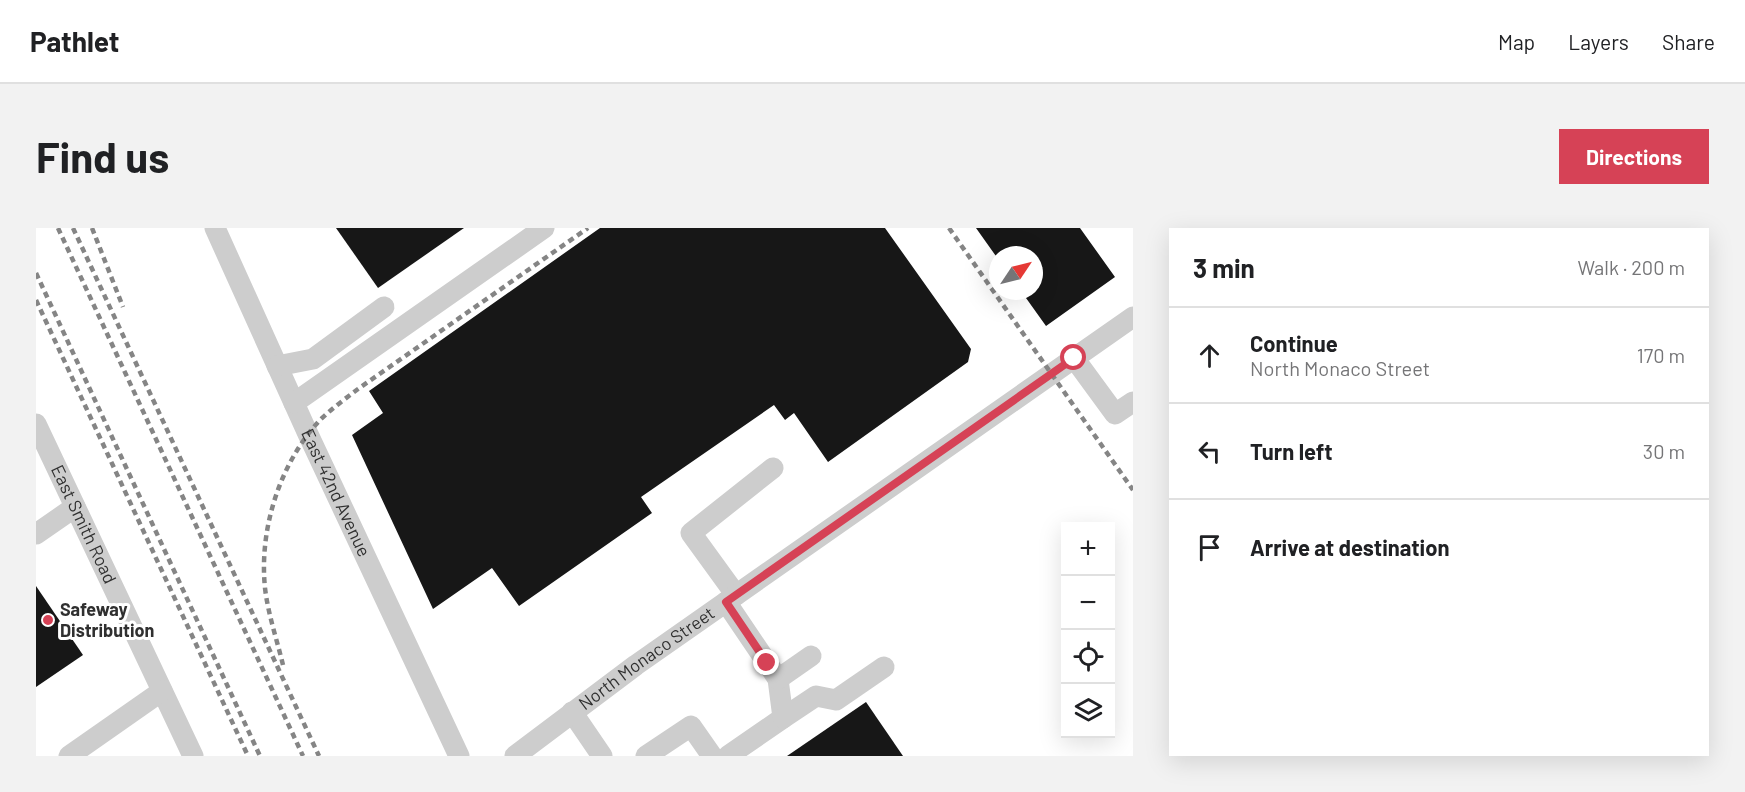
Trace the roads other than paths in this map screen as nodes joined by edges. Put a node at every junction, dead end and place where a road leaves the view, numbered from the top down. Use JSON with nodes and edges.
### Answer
{"nodes":[{"id":1,"x":215,"y":228,"type":"edge"},
{"id":2,"x":544,"y":228,"type":"edge"},
{"id":3,"x":384,"y":306,"type":"dead end"},
{"id":4,"x":1133,"y":316,"type":"edge"},
{"id":5,"x":1074,"y":358,"type":"junction"},
{"id":6,"x":277,"y":366,"type":"junction"},
{"id":7,"x":1133,"y":402,"type":"edge"},
{"id":8,"x":294,"y":403,"type":"junction"},
{"id":9,"x":36,"y":424,"type":"edge"},
{"id":10,"x":773,"y":468,"type":"dead end"},
{"id":11,"x":75,"y":507,"type":"junction"},
{"id":12,"x":36,"y":534,"type":"edge"},
{"id":13,"x":731,"y":598,"type":"junction"},
{"id":14,"x":810,"y":656,"type":"dead end"},
{"id":15,"x":884,"y":667,"type":"dead end"},
{"id":16,"x":778,"y":679,"type":"junction"},
{"id":17,"x":162,"y":691,"type":"junction"},
{"id":18,"x":572,"y":712,"type":"junction"},
{"id":19,"x":783,"y":718,"type":"junction"},
{"id":20,"x":69,"y":756,"type":"edge"},
{"id":21,"x":193,"y":756,"type":"edge"},
{"id":22,"x":459,"y":756,"type":"edge"},
{"id":23,"x":515,"y":756,"type":"edge"},
{"id":24,"x":602,"y":756,"type":"edge"},
{"id":25,"x":646,"y":756,"type":"edge"},
{"id":26,"x":712,"y":756,"type":"edge"},
{"id":27,"x":728,"y":756,"type":"edge"}],
"edges":[{"from":1,"to":6,"type":"street","name":"East 42nd Avenue"},
{"from":2,"to":8,"type":"street"},
{"from":3,"to":6,"type":"street"},
{"from":4,"to":5,"type":"street","name":"North Monaco Street"},
{"from":5,"to":7,"type":"street"},
{"from":5,"to":13,"type":"street","name":"North Monaco Street"},
{"from":6,"to":8,"type":"street","name":"East 42nd Avenue"},
{"from":8,"to":22,"type":"street","name":"East 42nd Avenue"},
{"from":9,"to":11,"type":"street","name":"East Smith Road"},
{"from":10,"to":13,"type":"street"},
{"from":11,"to":12,"type":"street"},
{"from":11,"to":17,"type":"street","name":"East Smith Road"},
{"from":13,"to":16,"type":"street"},
{"from":13,"to":18,"type":"street","name":"North Monaco Street"},
{"from":14,"to":16,"type":"street"},
{"from":15,"to":19,"type":"street"},
{"from":16,"to":19,"type":"street"},
{"from":17,"to":20,"type":"street"},
{"from":17,"to":21,"type":"street","name":"East Smith Road"},
{"from":18,"to":23,"type":"street","name":"North Monaco Street"},
{"from":18,"to":24,"type":"street"},
{"from":19,"to":27,"type":"street"},
{"from":25,"to":26,"type":"street"}]}
